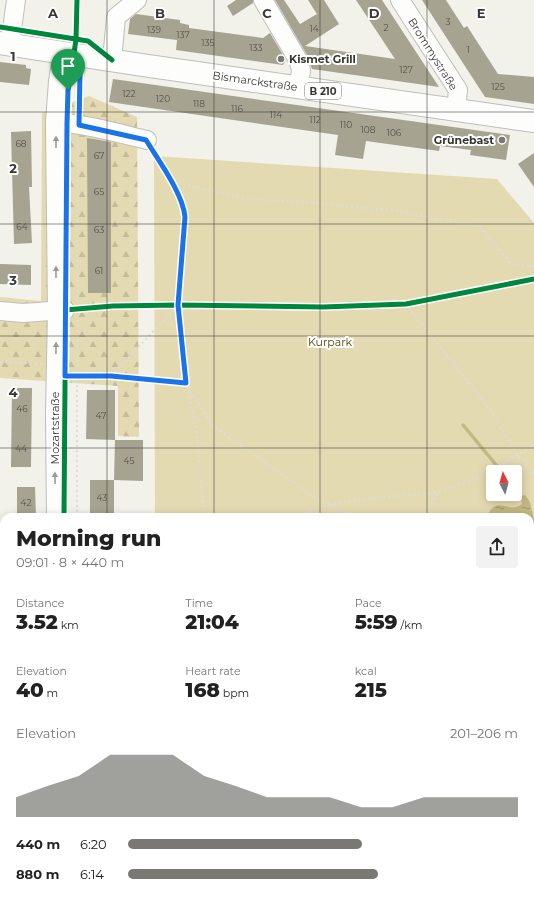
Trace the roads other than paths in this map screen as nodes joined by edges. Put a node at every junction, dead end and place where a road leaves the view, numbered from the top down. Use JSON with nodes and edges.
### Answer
{"nodes":[{"id":1,"x":16,"y":0,"type":"edge"},
{"id":2,"x":137,"y":0,"type":"edge"},
{"id":3,"x":263,"y":0,"type":"edge"},
{"id":4,"x":400,"y":0,"type":"edge"},
{"id":5,"x":5,"y":44,"type":"edge"},
{"id":6,"x":63,"y":52,"type":"junction"},
{"id":7,"x":112,"y":60,"type":"junction"},
{"id":8,"x":299,"y":87,"type":"junction"},
{"id":9,"x":456,"y":110,"type":"junction"},
{"id":10,"x":534,"y":121,"type":"edge"},
{"id":11,"x":56,"y":122,"type":"junction"},
{"id":12,"x":146,"y":140,"type":"road end"},
{"id":13,"x":69,"y":311,"type":"junction"},
{"id":14,"x":0,"y":312,"type":"edge"},
{"id":15,"x":56,"y":513,"type":"edge"}],
"edges":[{"from":1,"to":5,"type":"street"},
{"from":2,"to":7,"type":"street"},
{"from":3,"to":8,"type":"street"},
{"from":4,"to":9,"type":"street","name":"Brommystraße"},
{"from":5,"to":6,"type":"main road","name":"Bismarckstraße","number":"B 210"},
{"from":6,"to":7,"type":"main road","name":"Bismarckstraße","number":"B 210"},
{"from":6,"to":11,"type":"street","name":"Mozartstraße"},
{"from":7,"to":8,"type":"main road","name":"Bismarckstraße","number":"B 210"},
{"from":8,"to":9,"type":"main road","name":"Bismarckstraße","number":"B 210"},
{"from":9,"to":10,"type":"main road","name":"Bismarckstraße","number":"B 210"},
{"from":11,"to":12,"type":"street"},
{"from":13,"to":11,"type":"street","name":"Mozartstraße","one_way":true},
{"from":13,"to":14,"type":"street"},
{"from":15,"to":13,"type":"street","name":"Mozartstraße","one_way":true}]}
